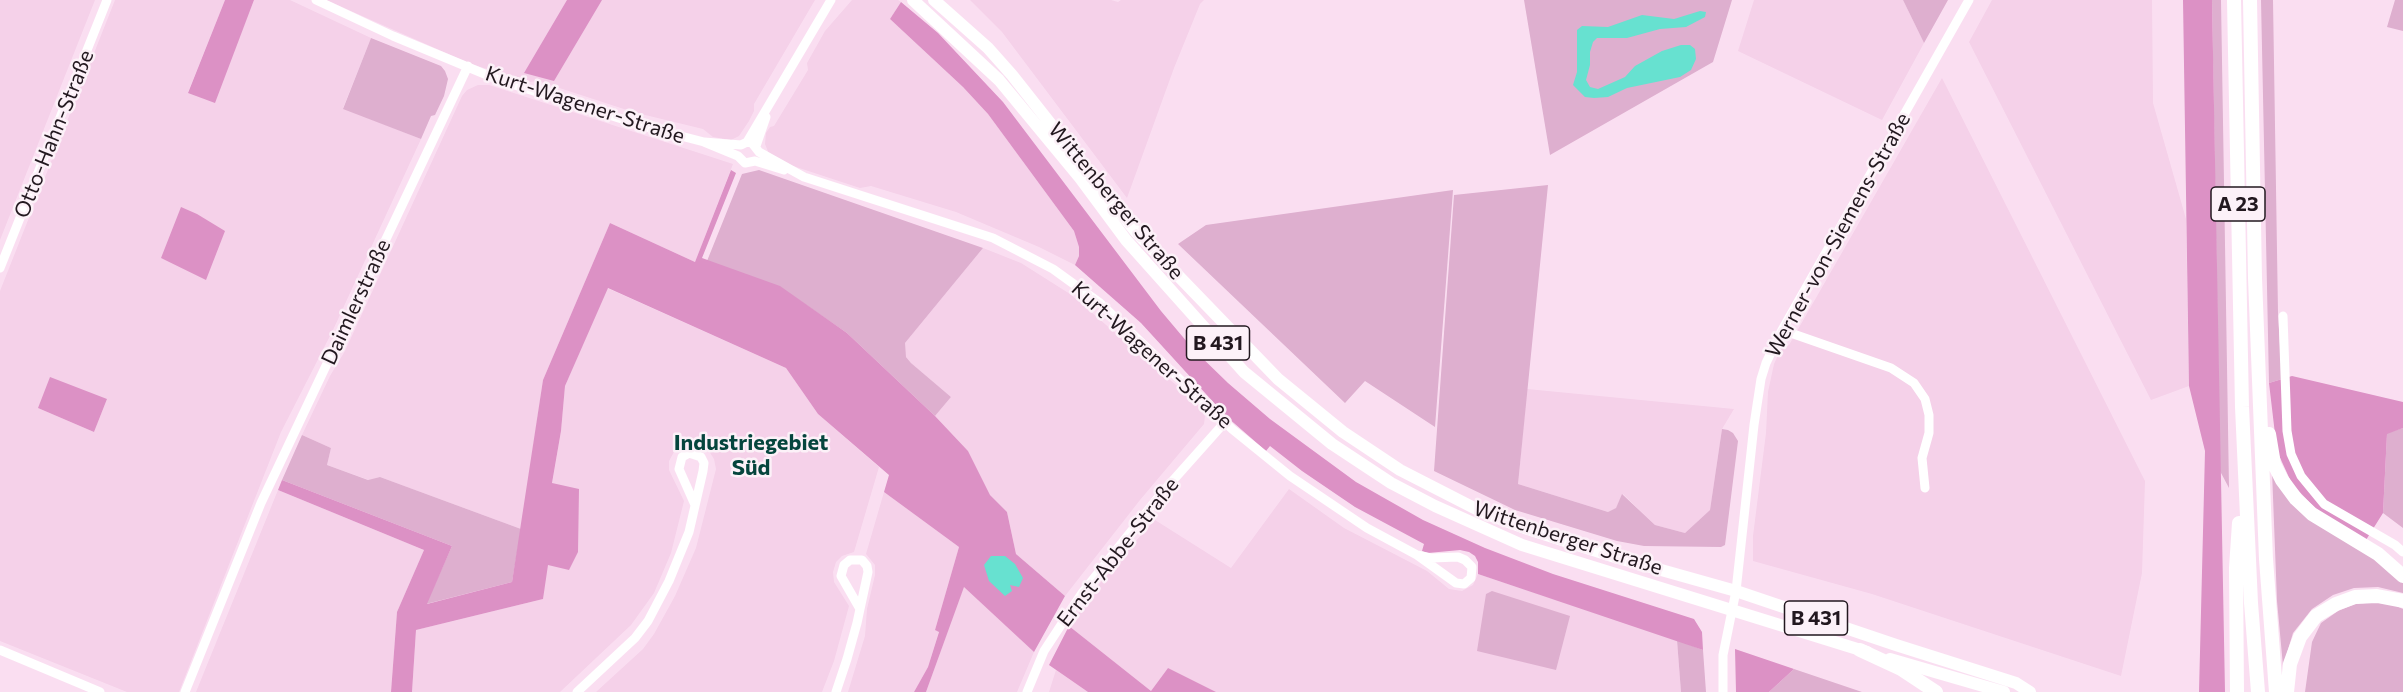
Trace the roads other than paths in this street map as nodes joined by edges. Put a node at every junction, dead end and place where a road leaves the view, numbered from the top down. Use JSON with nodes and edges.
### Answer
{"nodes":[{"id":1,"x":107,"y":0,"type":"edge"},
{"id":2,"x":316,"y":0,"type":"edge"},
{"id":3,"x":831,"y":0,"type":"edge"},
{"id":4,"x":913,"y":0,"type":"edge"},
{"id":5,"x":934,"y":0,"type":"edge"},
{"id":6,"x":943,"y":0,"type":"edge"},
{"id":7,"x":1969,"y":0,"type":"edge"},
{"id":8,"x":2234,"y":0,"type":"edge"},
{"id":9,"x":2250,"y":0,"type":"edge"},
{"id":10,"x":968,"y":30,"type":"junction"},
{"id":11,"x":468,"y":66,"type":"junction"},
{"id":12,"x":704,"y":142,"type":"junction"},
{"id":13,"x":752,"y":149,"type":"junction"},
{"id":14,"x":738,"y":156,"type":"junction"},
{"id":15,"x":0,"y":268,"type":"edge"},
{"id":16,"x":2283,"y":316,"type":"dead end"},
{"id":17,"x":1782,"y":330,"type":"junction"},
{"id":18,"x":2260,"y":406,"type":"junction"},
{"id":19,"x":1225,"y":422,"type":"junction"},
{"id":20,"x":1925,"y":488,"type":"dead end"},
{"id":21,"x":2246,"y":502,"type":"junction"},
{"id":22,"x":695,"y":505,"type":"junction"},
{"id":23,"x":2403,"y":552,"type":"edge"},
{"id":24,"x":1417,"y":555,"type":"junction"},
{"id":25,"x":2403,"y":576,"type":"edge"},
{"id":26,"x":1736,"y":591,"type":"junction"},
{"id":27,"x":2403,"y":602,"type":"edge"},
{"id":28,"x":860,"y":609,"type":"junction"},
{"id":29,"x":1731,"y":611,"type":"junction"},
{"id":30,"x":0,"y":650,"type":"edge"},
{"id":31,"x":1860,"y":650,"type":"junction"},
{"id":32,"x":100,"y":692,"type":"edge"},
{"id":33,"x":185,"y":692,"type":"edge"},
{"id":34,"x":577,"y":692,"type":"edge"},
{"id":35,"x":836,"y":692,"type":"edge"},
{"id":36,"x":1027,"y":692,"type":"edge"},
{"id":37,"x":1723,"y":692,"type":"edge"},
{"id":38,"x":1936,"y":692,"type":"edge"},
{"id":39,"x":2004,"y":692,"type":"edge"},
{"id":40,"x":2030,"y":692,"type":"edge"},
{"id":41,"x":2237,"y":692,"type":"edge"},
{"id":42,"x":2258,"y":692,"type":"edge"},
{"id":43,"x":2276,"y":692,"type":"edge"},
{"id":44,"x":2287,"y":692,"type":"edge"}],
"edges":[{"from":1,"to":15,"type":"street","name":"Otto-Hahn-Straße"},
{"from":2,"to":11,"type":"street"},
{"from":3,"to":13,"type":"street"},
{"from":4,"to":29,"type":"main road","name":"Wittenberger Straße","number":"B 431"},
{"from":5,"to":10,"type":"main road","name":"Wittenberger Straße","number":"B 431"},
{"from":6,"to":10,"type":"main road"},
{"from":7,"to":17,"type":"street","name":"Werner-von-Siemens-Straße"},
{"from":8,"to":21,"type":"highway","number":"A 23"},
{"from":9,"to":18,"type":"highway","number":"A 23"},
{"from":10,"to":26,"type":"main road","name":"Wittenberger Straße","number":"B 431"},
{"from":11,"to":12,"type":"street","name":"Kurt-Wagener-Straße"},
{"from":11,"to":33,"type":"street","name":"Daimlerstraße"},
{"from":12,"to":13,"type":"street","name":"Kurt-Wagener-Straße"},
{"from":12,"to":14,"type":"street","name":"Kurt-Wagener-Straße"},
{"from":13,"to":14,"type":"street"},
{"from":13,"to":14,"type":"street","name":"Kurt-Wagener-Straße"},
{"from":13,"to":19,"type":"street","name":"Kurt-Wagener-Straße"},
{"from":16,"to":23,"type":"street"},
{"from":17,"to":20,"type":"street"},
{"from":17,"to":26,"type":"street","name":"Werner-von-Siemens-Straße"},
{"from":18,"to":25,"type":"highway"},
{"from":18,"to":43,"type":"highway","number":"A 23"},
{"from":19,"to":24,"type":"street","name":"Kurt-Wagener-Straße"},
{"from":19,"to":36,"type":"street","name":"Ernst-Abbe-Straße"},
{"from":21,"to":41,"type":"highway"},
{"from":21,"to":42,"type":"highway","number":"A 23"},
{"from":22,"to":22,"type":"street"},
{"from":22,"to":34,"type":"street"},
{"from":24,"to":24,"type":"street","name":"Kurt-Wagener-Straße"},
{"from":26,"to":29,"type":"street","name":"Werner-von-Siemens-Straße"},
{"from":26,"to":40,"type":"main road","name":"Wittenberger Straße","number":"B 431"},
{"from":27,"to":44,"type":"highway"},
{"from":28,"to":28,"type":"street"},
{"from":28,"to":35,"type":"street"},
{"from":29,"to":31,"type":"main road","name":"Wittenberger Straße","number":"B 431"},
{"from":29,"to":37,"type":"street","name":"Werner-von-Siemens-Straße"},
{"from":30,"to":32,"type":"street"},
{"from":31,"to":38,"type":"highway"},
{"from":31,"to":39,"type":"main road","name":"Wittenberger Straße","number":"B 431"}]}
